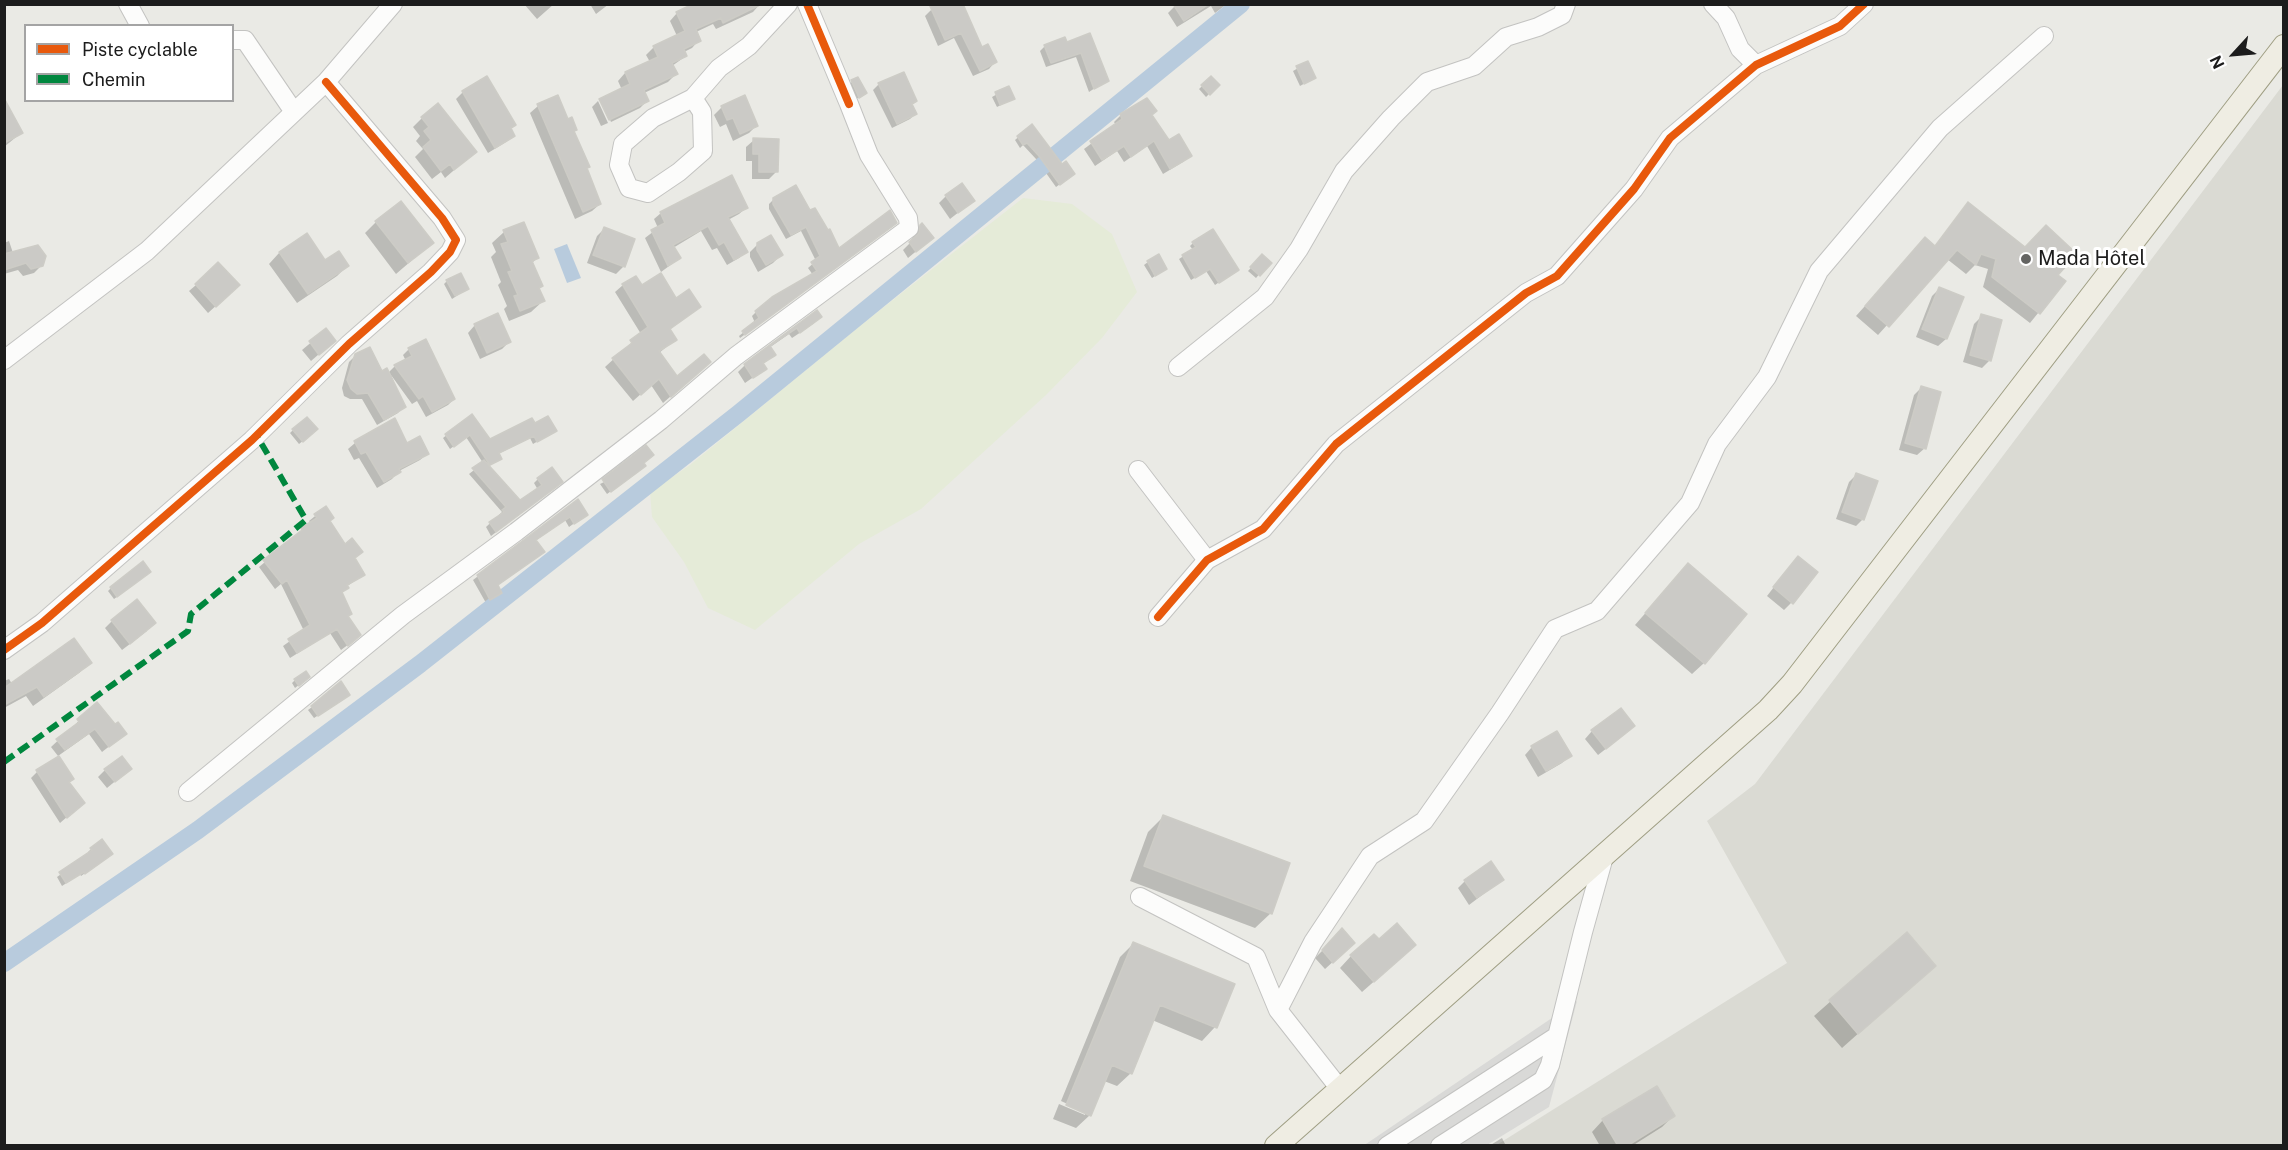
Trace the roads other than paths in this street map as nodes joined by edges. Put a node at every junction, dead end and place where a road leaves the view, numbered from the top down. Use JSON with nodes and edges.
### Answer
{"nodes":[{"id":1,"x":128,"y":4,"type":"edge"},
{"id":2,"x":393,"y":4,"type":"edge"},
{"id":3,"x":788,"y":4,"type":"edge"},
{"id":4,"x":807,"y":4,"type":"edge"},
{"id":5,"x":1566,"y":4,"type":"edge"},
{"id":6,"x":1713,"y":4,"type":"edge"},
{"id":7,"x":1864,"y":4,"type":"edge"},
{"id":8,"x":139,"y":24,"type":"edge"},
{"id":9,"x":2044,"y":36,"type":"dead end"},
{"id":10,"x":234,"y":40,"type":"edge"},
{"id":11,"x":2283,"y":46,"type":"edge"},
{"id":12,"x":1756,"y":65,"type":"junction"},
{"id":13,"x":326,"y":82,"type":"junction"},
{"id":14,"x":693,"y":98,"type":"junction"},
{"id":15,"x":294,"y":112,"type":"junction"},
{"id":16,"x":4,"y":360,"type":"edge"},
{"id":17,"x":1178,"y":367,"type":"dead end"},
{"id":18,"x":1138,"y":470,"type":"dead end"},
{"id":19,"x":1207,"y":560,"type":"junction"},
{"id":20,"x":1158,"y":617,"type":"dead end"},
{"id":21,"x":4,"y":650,"type":"edge"},
{"id":22,"x":188,"y":792,"type":"dead end"},
{"id":23,"x":1605,"y":852,"type":"junction"},
{"id":24,"x":1140,"y":897,"type":"dead end"},
{"id":25,"x":1278,"y":1010,"type":"junction"},
{"id":26,"x":1557,"y":1036,"type":"junction"},
{"id":27,"x":1340,"y":1089,"type":"junction"},
{"id":28,"x":1276,"y":1146,"type":"edge"},
{"id":29,"x":1387,"y":1146,"type":"edge"},
{"id":30,"x":1440,"y":1146,"type":"edge"}],
"edges":[{"from":1,"to":8,"type":"street"},
{"from":2,"to":13,"type":"street"},
{"from":3,"to":14,"type":"street"},
{"from":4,"to":22,"type":"street"},
{"from":5,"to":17,"type":"street"},
{"from":6,"to":12,"type":"street"},
{"from":7,"to":12,"type":"street"},
{"from":9,"to":25,"type":"street"},
{"from":10,"to":15,"type":"street"},
{"from":11,"to":23,"type":"main road"},
{"from":12,"to":19,"type":"street"},
{"from":13,"to":15,"type":"street"},
{"from":13,"to":21,"type":"street"},
{"from":14,"to":14,"type":"street"},
{"from":15,"to":16,"type":"street"},
{"from":18,"to":19,"type":"street"},
{"from":19,"to":20,"type":"street"},
{"from":23,"to":26,"type":"street"},
{"from":23,"to":27,"type":"main road"},
{"from":24,"to":25,"type":"street"},
{"from":25,"to":27,"type":"street"},
{"from":26,"to":29,"type":"street"},
{"from":26,"to":30,"type":"street"},
{"from":27,"to":28,"type":"main road"}]}
